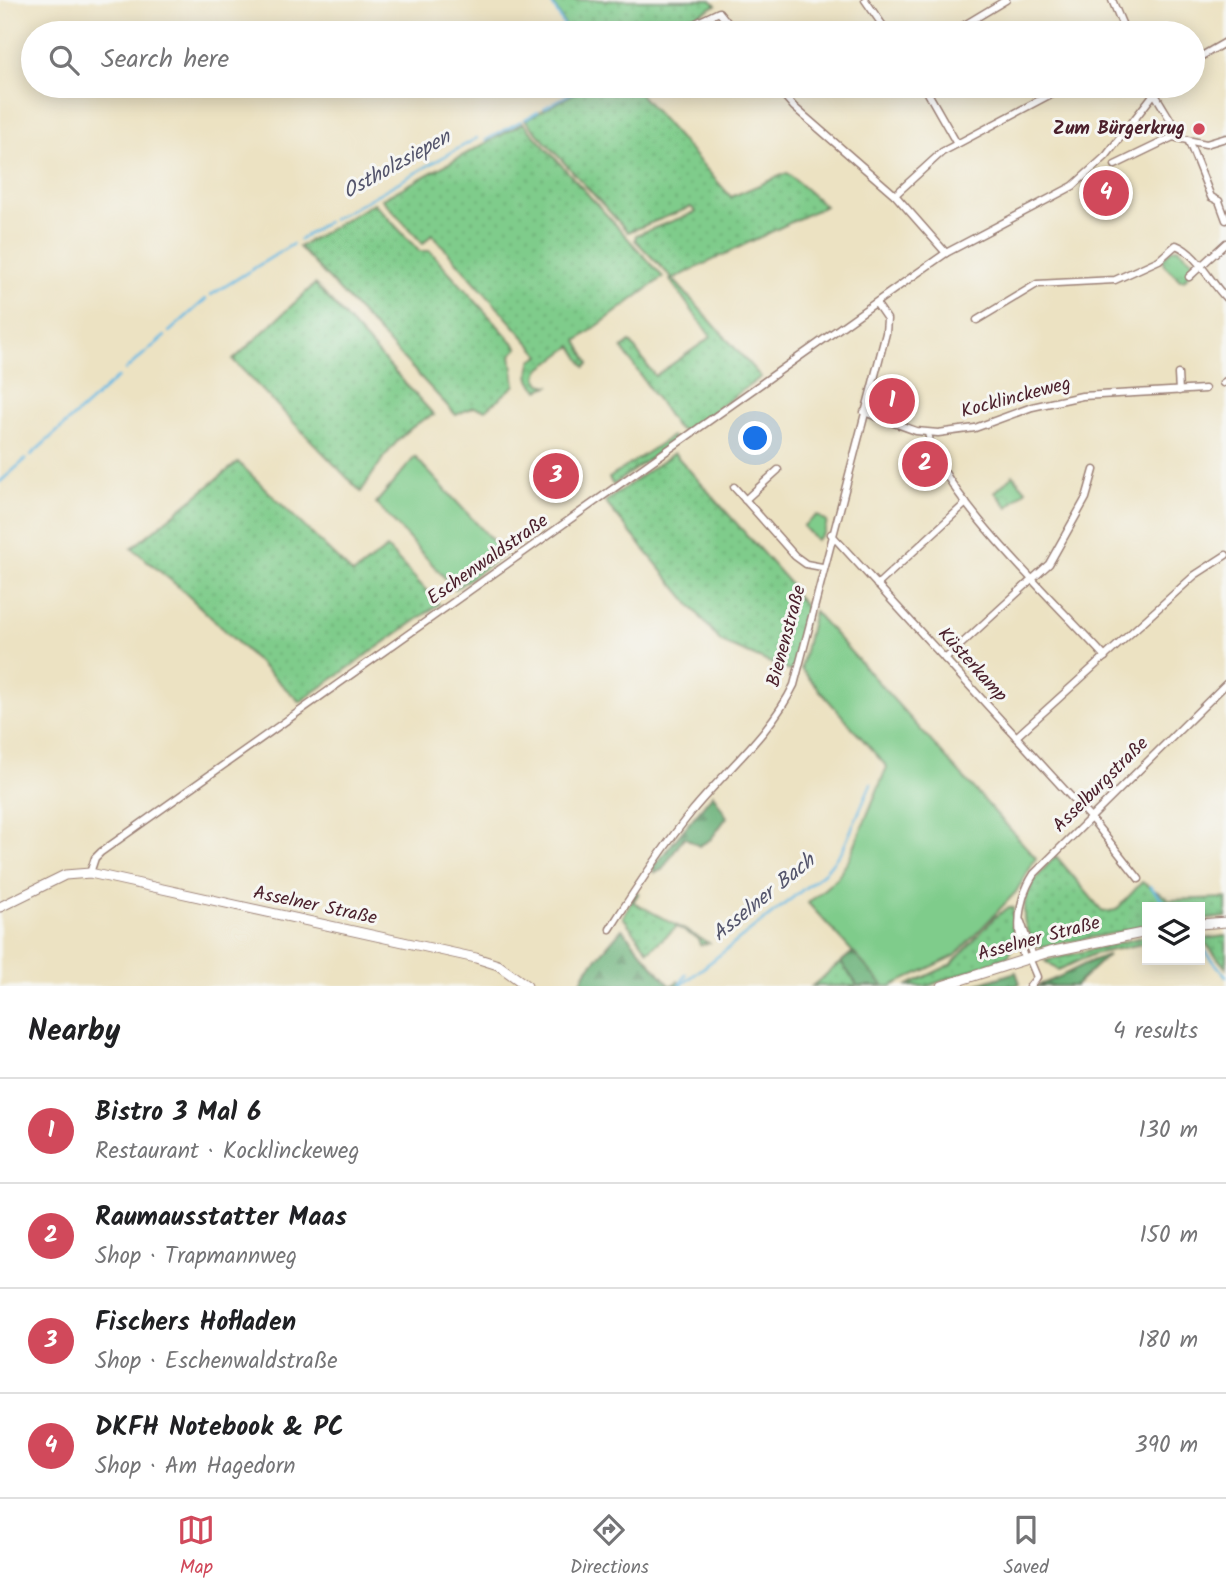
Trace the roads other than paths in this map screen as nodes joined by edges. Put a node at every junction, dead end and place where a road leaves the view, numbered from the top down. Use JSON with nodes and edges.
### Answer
{"nodes":[{"id":1,"x":865,"y":0,"type":"edge"},
{"id":2,"x":1006,"y":0,"type":"edge"},
{"id":3,"x":1112,"y":0,"type":"edge"},
{"id":4,"x":700,"y":21,"type":"edge"},
{"id":5,"x":726,"y":21,"type":"edge"},
{"id":6,"x":880,"y":21,"type":"edge"},
{"id":7,"x":971,"y":21,"type":"edge"},
{"id":8,"x":1121,"y":21,"type":"edge"},
{"id":9,"x":1226,"y":42,"type":"edge"},
{"id":10,"x":1205,"y":54,"type":"edge"},
{"id":11,"x":786,"y":98,"type":"edge"},
{"id":12,"x":931,"y":98,"type":"edge"},
{"id":13,"x":1043,"y":98,"type":"edge"},
{"id":14,"x":1146,"y":98,"type":"edge"},
{"id":15,"x":1157,"y":98,"type":"edge"},
{"id":16,"x":1173,"y":137,"type":"junction"},
{"id":17,"x":1226,"y":138,"type":"edge"},
{"id":18,"x":1189,"y":142,"type":"junction"},
{"id":19,"x":957,"y":144,"type":"junction"},
{"id":20,"x":1115,"y":165,"type":"dead end"},
{"id":21,"x":895,"y":195,"type":"junction"},
{"id":22,"x":1226,"y":220,"type":"edge"},
{"id":23,"x":1226,"y":243,"type":"edge"},
{"id":24,"x":946,"y":253,"type":"junction"},
{"id":25,"x":1204,"y":267,"type":"junction"},
{"id":26,"x":1189,"y":278,"type":"dead end"},
{"id":27,"x":1226,"y":298,"type":"edge"},
{"id":28,"x":876,"y":303,"type":"junction"},
{"id":29,"x":976,"y":320,"type":"dead end"},
{"id":30,"x":1178,"y":374,"type":"dead end"},
{"id":31,"x":1205,"y":389,"type":"dead end"},
{"id":32,"x":1179,"y":391,"type":"junction"},
{"id":33,"x":864,"y":412,"type":"junction"},
{"id":34,"x":928,"y":433,"type":"junction"},
{"id":35,"x":778,"y":470,"type":"dead end"},
{"id":36,"x":1094,"y":470,"type":"dead end"},
{"id":37,"x":734,"y":487,"type":"dead end"},
{"id":38,"x":745,"y":500,"type":"junction"},
{"id":39,"x":966,"y":503,"type":"junction"},
{"id":40,"x":831,"y":534,"type":"junction"},
{"id":41,"x":1226,"y":555,"type":"edge"},
{"id":42,"x":822,"y":567,"type":"junction"},
{"id":43,"x":1033,"y":578,"type":"junction"},
{"id":44,"x":877,"y":585,"type":"junction"},
{"id":45,"x":1105,"y":657,"type":"junction"},
{"id":46,"x":945,"y":659,"type":"junction"},
{"id":47,"x":1226,"y":684,"type":"edge"},
{"id":48,"x":1016,"y":737,"type":"junction"},
{"id":49,"x":1089,"y":817,"type":"junction"},
{"id":50,"x":90,"y":873,"type":"junction"},
{"id":51,"x":1139,"y":879,"type":"dead end"},
{"id":52,"x":0,"y":907,"type":"edge"},
{"id":53,"x":1226,"y":922,"type":"edge"},
{"id":54,"x":1205,"y":924,"type":"edge"},
{"id":55,"x":610,"y":929,"type":"dead end"},
{"id":56,"x":1142,"y":933,"type":"edge"},
{"id":57,"x":1029,"y":958,"type":"junction"},
{"id":58,"x":527,"y":986,"type":"edge"},
{"id":59,"x":942,"y":986,"type":"edge"},
{"id":60,"x":1030,"y":986,"type":"edge"}],
"edges":[{"from":1,"to":6,"type":"street"},
{"from":2,"to":7,"type":"street"},
{"from":3,"to":8,"type":"street"},
{"from":4,"to":5,"type":"street"},
{"from":9,"to":10,"type":"street"},
{"from":11,"to":21,"type":"street"},
{"from":12,"to":19,"type":"street"},
{"from":13,"to":19,"type":"street"},
{"from":14,"to":24,"type":"street","name":"Eschenwaldstraße"},
{"from":15,"to":16,"type":"street"},
{"from":16,"to":18,"type":"street"},
{"from":16,"to":20,"type":"street"},
{"from":17,"to":18,"type":"street"},
{"from":18,"to":22,"type":"street"},
{"from":19,"to":21,"type":"street"},
{"from":21,"to":24,"type":"street"},
{"from":23,"to":25,"type":"street"},
{"from":24,"to":28,"type":"street","name":"Eschenwaldstraße"},
{"from":25,"to":26,"type":"street"},
{"from":25,"to":27,"type":"street"},
{"from":25,"to":29,"type":"street"},
{"from":28,"to":33,"type":"street","name":"Bienenstraße"},
{"from":28,"to":50,"type":"street","name":"Eschenwaldstraße"},
{"from":30,"to":32,"type":"street"},
{"from":31,"to":32,"type":"street","name":"Kocklinckeweg"},
{"from":32,"to":34,"type":"street","name":"Kocklinckeweg"},
{"from":33,"to":34,"type":"street","name":"Kocklinckeweg"},
{"from":33,"to":40,"type":"street","name":"Bienenstraße"},
{"from":34,"to":39,"type":"street"},
{"from":35,"to":38,"type":"street"},
{"from":36,"to":43,"type":"street"},
{"from":37,"to":38,"type":"street"},
{"from":38,"to":42,"type":"street"},
{"from":39,"to":43,"type":"street"},
{"from":39,"to":44,"type":"street"},
{"from":40,"to":42,"type":"street","name":"Bienenstraße"},
{"from":40,"to":44,"type":"street","name":"Küsterkamp"},
{"from":41,"to":45,"type":"street"},
{"from":42,"to":55,"type":"street","name":"Bienenstraße"},
{"from":43,"to":45,"type":"street"},
{"from":43,"to":46,"type":"street"},
{"from":44,"to":46,"type":"street","name":"Küsterkamp"},
{"from":45,"to":48,"type":"street"},
{"from":46,"to":48,"type":"street","name":"Küsterkamp"},
{"from":47,"to":49,"type":"street","name":"Asselburgstraße"},
{"from":48,"to":49,"type":"street","name":"Küsterkamp"},
{"from":49,"to":51,"type":"street","name":"Küsterkamp"},
{"from":49,"to":57,"type":"street","name":"Asselburgstraße"},
{"from":50,"to":52,"type":"main road"},
{"from":50,"to":58,"type":"main road","name":"Asselner Straße"},
{"from":53,"to":54,"type":"main road"},
{"from":56,"to":57,"type":"main road","name":"Asselner Straße"},
{"from":57,"to":59,"type":"main road","name":"Asselner Straße"},
{"from":57,"to":60,"type":"street","name":"Asselburgstraße"}]}
